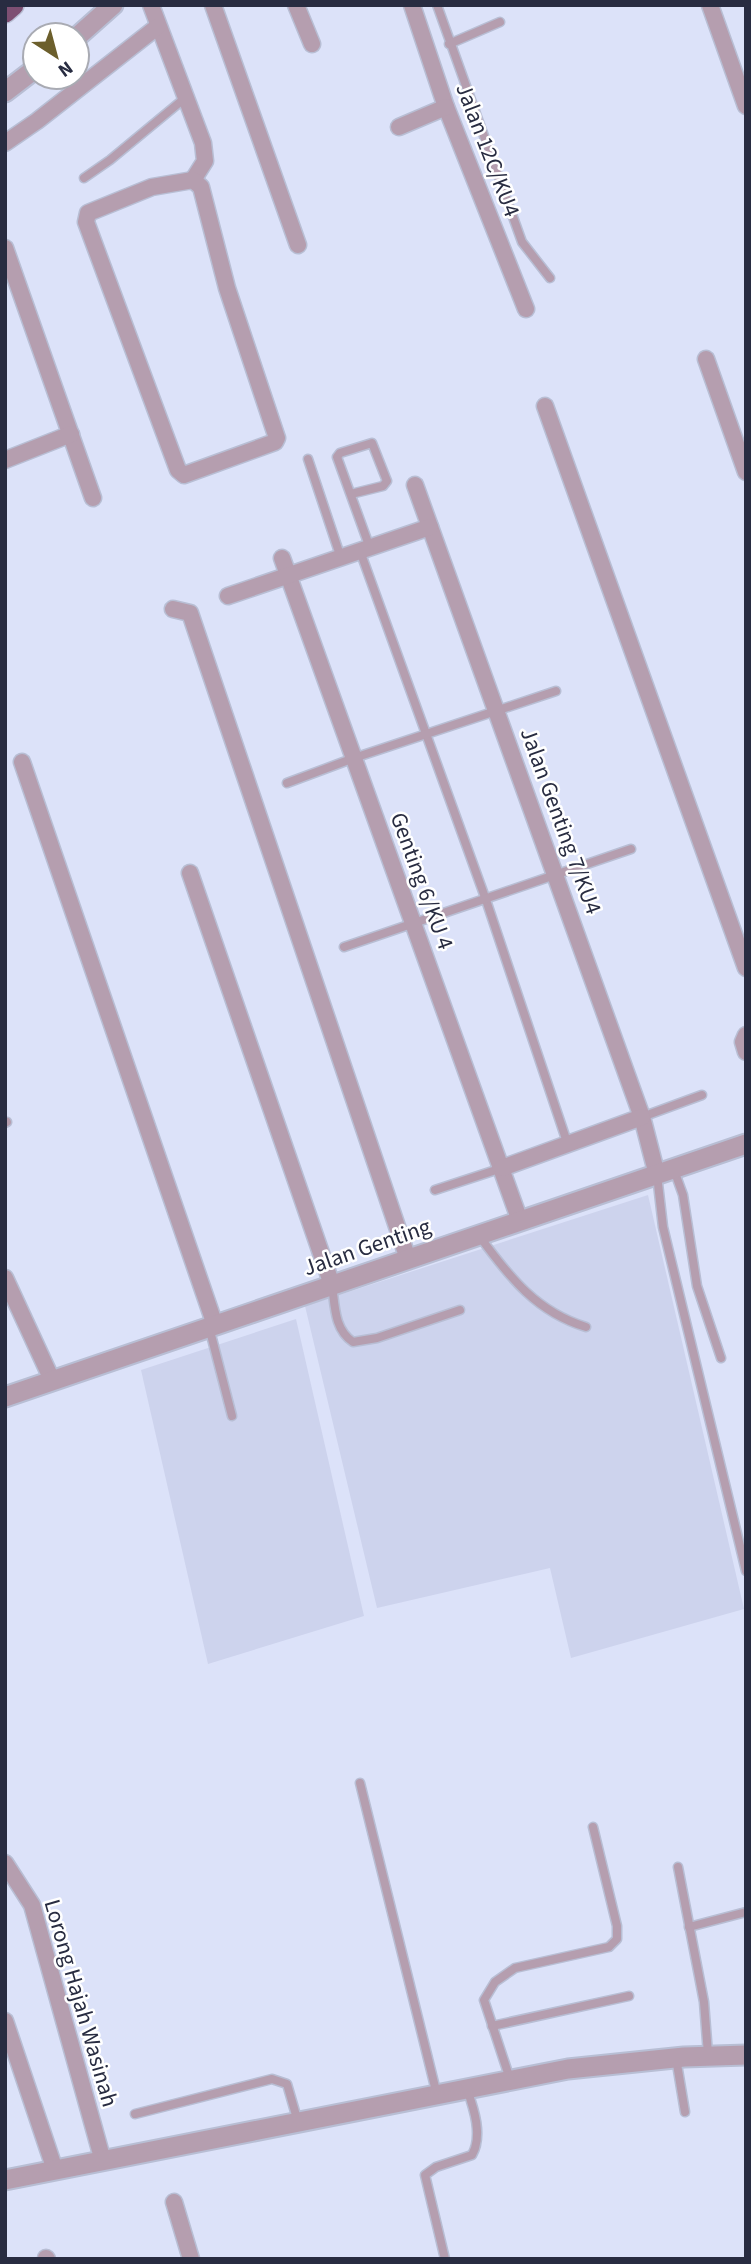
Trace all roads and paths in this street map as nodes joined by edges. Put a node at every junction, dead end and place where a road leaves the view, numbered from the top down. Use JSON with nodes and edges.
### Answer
{"nodes":[{"id":1,"x":13,"y":5,"type":"edge"},
{"id":2,"x":113,"y":5,"type":"edge"},
{"id":3,"x":151,"y":5,"type":"edge"},
{"id":4,"x":213,"y":5,"type":"edge"},
{"id":5,"x":296,"y":5,"type":"edge"},
{"id":6,"x":412,"y":5,"type":"edge"},
{"id":7,"x":437,"y":5,"type":"edge"},
{"id":8,"x":710,"y":5,"type":"edge"},
{"id":9,"x":5,"y":12,"type":"edge"},
{"id":10,"x":500,"y":22,"type":"dead end"},
{"id":11,"x":91,"y":25,"type":"edge"},
{"id":12,"x":157,"y":27,"type":"junction"},
{"id":13,"x":312,"y":44,"type":"dead end"},
{"id":14,"x":449,"y":44,"type":"junction"},
{"id":15,"x":21,"y":80,"type":"edge"},
{"id":16,"x":5,"y":92,"type":"edge"},
{"id":17,"x":185,"y":97,"type":"junction"},
{"id":18,"x":746,"y":106,"type":"edge"},
{"id":19,"x":446,"y":107,"type":"junction"},
{"id":20,"x":398,"y":127,"type":"dead end"},
{"id":21,"x":5,"y":143,"type":"edge"},
{"id":22,"x":84,"y":178,"type":"dead end"},
{"id":23,"x":193,"y":180,"type":"junction"},
{"id":24,"x":298,"y":245,"type":"dead end"},
{"id":25,"x":5,"y":248,"type":"edge"},
{"id":26,"x":550,"y":278,"type":"dead end"},
{"id":27,"x":526,"y":309,"type":"dead end"},
{"id":28,"x":706,"y":359,"type":"dead end"},
{"id":29,"x":545,"y":406,"type":"dead end"},
{"id":30,"x":71,"y":434,"type":"junction"},
{"id":31,"x":308,"y":459,"type":"dead end"},
{"id":32,"x":5,"y":460,"type":"edge"},
{"id":33,"x":746,"y":472,"type":"edge"},
{"id":34,"x":415,"y":485,"type":"dead end"},
{"id":35,"x":351,"y":495,"type":"junction"},
{"id":36,"x":93,"y":498,"type":"dead end"},
{"id":37,"x":430,"y":527,"type":"junction"},
{"id":38,"x":365,"y":550,"type":"junction"},
{"id":39,"x":282,"y":558,"type":"dead end"},
{"id":40,"x":341,"y":558,"type":"junction"},
{"id":41,"x":289,"y":576,"type":"junction"},
{"id":42,"x":228,"y":596,"type":"dead end"},
{"id":43,"x":173,"y":609,"type":"dead end"},
{"id":44,"x":556,"y":691,"type":"dead end"},
{"id":45,"x":497,"y":712,"type":"junction"},
{"id":46,"x":427,"y":734,"type":"junction"},
{"id":47,"x":354,"y":758,"type":"junction"},
{"id":48,"x":22,"y":762,"type":"dead end"},
{"id":49,"x":287,"y":783,"type":"dead end"},
{"id":50,"x":632,"y":849,"type":"dead end"},
{"id":51,"x":190,"y":873,"type":"dead end"},
{"id":52,"x":557,"y":875,"type":"junction"},
{"id":53,"x":486,"y":900,"type":"junction"},
{"id":54,"x":414,"y":925,"type":"junction"},
{"id":55,"x":344,"y":947,"type":"dead end"},
{"id":56,"x":746,"y":968,"type":"edge"},
{"id":57,"x":746,"y":1035,"type":"edge"},
{"id":58,"x":746,"y":1052,"type":"edge"},
{"id":59,"x":702,"y":1095,"type":"dead end"},
{"id":60,"x":642,"y":1117,"type":"junction"},
{"id":61,"x":568,"y":1144,"type":"junction"},
{"id":62,"x":746,"y":1144,"type":"edge"},
{"id":63,"x":502,"y":1168,"type":"junction"},
{"id":64,"x":665,"y":1172,"type":"junction"},
{"id":65,"x":435,"y":1189,"type":"dead end"},
{"id":66,"x":520,"y":1220,"type":"junction"},
{"id":67,"x":478,"y":1235,"type":"junction"},
{"id":68,"x":408,"y":1259,"type":"junction"},
{"id":69,"x":5,"y":1278,"type":"edge"},
{"id":70,"x":332,"y":1285,"type":"junction"},
{"id":71,"x":460,"y":1310,"type":"dead end"},
{"id":72,"x":212,"y":1326,"type":"junction"},
{"id":73,"x":586,"y":1327,"type":"dead end"},
{"id":74,"x":721,"y":1358,"type":"dead end"},
{"id":75,"x":52,"y":1380,"type":"junction"},
{"id":76,"x":5,"y":1397,"type":"edge"},
{"id":77,"x":232,"y":1416,"type":"dead end"},
{"id":78,"x":746,"y":1571,"type":"edge"},
{"id":79,"x":360,"y":1783,"type":"dead end"},
{"id":80,"x":593,"y":1827,"type":"dead end"},
{"id":81,"x":5,"y":1863,"type":"edge"},
{"id":82,"x":678,"y":1867,"type":"dead end"},
{"id":83,"x":746,"y":1912,"type":"edge"},
{"id":84,"x":689,"y":1927,"type":"junction"},
{"id":85,"x":629,"y":1996,"type":"dead end"},
{"id":86,"x":5,"y":2021,"type":"edge"},
{"id":87,"x":492,"y":2026,"type":"junction"},
{"id":88,"x":746,"y":2055,"type":"edge"},
{"id":89,"x":708,"y":2056,"type":"junction"},
{"id":90,"x":676,"y":2058,"type":"junction"},
{"id":91,"x":510,"y":2080,"type":"junction"},
{"id":92,"x":467,"y":2089,"type":"junction"},
{"id":93,"x":437,"y":2095,"type":"junction"},
{"id":94,"x":685,"y":2112,"type":"dead end"},
{"id":95,"x":135,"y":2114,"type":"dead end"},
{"id":96,"x":298,"y":2122,"type":"junction"},
{"id":97,"x":103,"y":2161,"type":"junction"},
{"id":98,"x":55,"y":2170,"type":"junction"},
{"id":99,"x":5,"y":2180,"type":"edge"},
{"id":100,"x":173,"y":2202,"type":"dead end"},
{"id":101,"x":191,"y":2259,"type":"edge"},
{"id":102,"x":445,"y":2259,"type":"edge"}],
"edges":[{"from":1,"to":9,"type":"highway"},
{"from":2,"to":11,"type":"street"},
{"from":3,"to":12,"type":"street"},
{"from":4,"to":24,"type":"street"},
{"from":5,"to":13,"type":"street"},
{"from":6,"to":19,"type":"street","name":"Jalan 12C/KU4"},
{"from":7,"to":14,"type":"lane"},
{"from":8,"to":18,"type":"street"},
{"from":10,"to":14,"type":"lane"},
{"from":12,"to":17,"type":"street"},
{"from":12,"to":21,"type":"street"},
{"from":14,"to":26,"type":"lane"},
{"from":15,"to":16,"type":"street"},
{"from":17,"to":22,"type":"lane"},
{"from":17,"to":23,"type":"street"},
{"from":19,"to":20,"type":"street"},
{"from":19,"to":27,"type":"street","name":"Jalan 12C/KU4"},
{"from":23,"to":23,"type":"street"},
{"from":25,"to":30,"type":"street"},
{"from":28,"to":33,"type":"street"},
{"from":29,"to":56,"type":"street"},
{"from":30,"to":32,"type":"street"},
{"from":30,"to":36,"type":"street"},
{"from":31,"to":40,"type":"lane"},
{"from":34,"to":37,"type":"street","name":"Jalan Genting 7/KU4"},
{"from":35,"to":35,"type":"lane"},
{"from":35,"to":38,"type":"lane"},
{"from":37,"to":38,"type":"street"},
{"from":37,"to":45,"type":"street","name":"Jalan Genting 7/KU4"},
{"from":38,"to":40,"type":"street"},
{"from":38,"to":46,"type":"lane"},
{"from":39,"to":41,"type":"street","name":"Genting 6/KU 4"},
{"from":40,"to":41,"type":"street"},
{"from":41,"to":42,"type":"street"},
{"from":41,"to":47,"type":"street","name":"Genting 6/KU 4"},
{"from":43,"to":68,"type":"street"},
{"from":44,"to":45,"type":"lane"},
{"from":45,"to":46,"type":"lane"},
{"from":45,"to":52,"type":"street","name":"Jalan Genting 7/KU4"},
{"from":46,"to":47,"type":"lane"},
{"from":46,"to":53,"type":"lane"},
{"from":47,"to":49,"type":"lane"},
{"from":47,"to":54,"type":"street","name":"Genting 6/KU 4"},
{"from":48,"to":72,"type":"street"},
{"from":50,"to":52,"type":"lane"},
{"from":51,"to":70,"type":"street"},
{"from":52,"to":53,"type":"lane"},
{"from":52,"to":60,"type":"street","name":"Jalan Genting 7/KU4"},
{"from":53,"to":54,"type":"lane"},
{"from":53,"to":61,"type":"lane"},
{"from":54,"to":55,"type":"lane"},
{"from":54,"to":63,"type":"street","name":"Genting 6/KU 4"},
{"from":57,"to":58,"type":"street"},
{"from":59,"to":60,"type":"lane"},
{"from":60,"to":61,"type":"street"},
{"from":60,"to":64,"type":"street","name":"Jalan Genting 7/KU4"},
{"from":61,"to":63,"type":"street"},
{"from":62,"to":64,"type":"street","name":"Jalan Genting"},
{"from":63,"to":65,"type":"lane"},
{"from":63,"to":66,"type":"street","name":"Genting 6/KU 4"},
{"from":64,"to":66,"type":"street","name":"Jalan Genting"},
{"from":64,"to":74,"type":"lane"},
{"from":64,"to":78,"type":"lane"},
{"from":66,"to":67,"type":"street","name":"Jalan Genting"},
{"from":67,"to":68,"type":"street","name":"Jalan Genting"},
{"from":67,"to":73,"type":"lane"},
{"from":68,"to":70,"type":"street","name":"Jalan Genting"},
{"from":69,"to":75,"type":"street"},
{"from":70,"to":71,"type":"lane"},
{"from":70,"to":72,"type":"street","name":"Jalan Genting"},
{"from":72,"to":75,"type":"street","name":"Jalan Genting"},
{"from":72,"to":77,"type":"lane"},
{"from":75,"to":76,"type":"street","name":"Jalan Genting"},
{"from":79,"to":93,"type":"lane"},
{"from":80,"to":87,"type":"lane"},
{"from":81,"to":97,"type":"street","name":"Lorong Hajah Wasinah"},
{"from":82,"to":84,"type":"lane"},
{"from":83,"to":84,"type":"lane"},
{"from":84,"to":89,"type":"lane"},
{"from":85,"to":87,"type":"lane"},
{"from":86,"to":98,"type":"street"},
{"from":87,"to":91,"type":"lane"},
{"from":88,"to":89,"type":"street"},
{"from":89,"to":90,"type":"street"},
{"from":90,"to":91,"type":"street"},
{"from":90,"to":94,"type":"lane"},
{"from":91,"to":92,"type":"street"},
{"from":92,"to":93,"type":"street"},
{"from":92,"to":102,"type":"lane"},
{"from":93,"to":96,"type":"street"},
{"from":95,"to":96,"type":"lane"},
{"from":96,"to":97,"type":"street"},
{"from":97,"to":98,"type":"street"},
{"from":98,"to":99,"type":"street"},
{"from":100,"to":101,"type":"street"}]}
